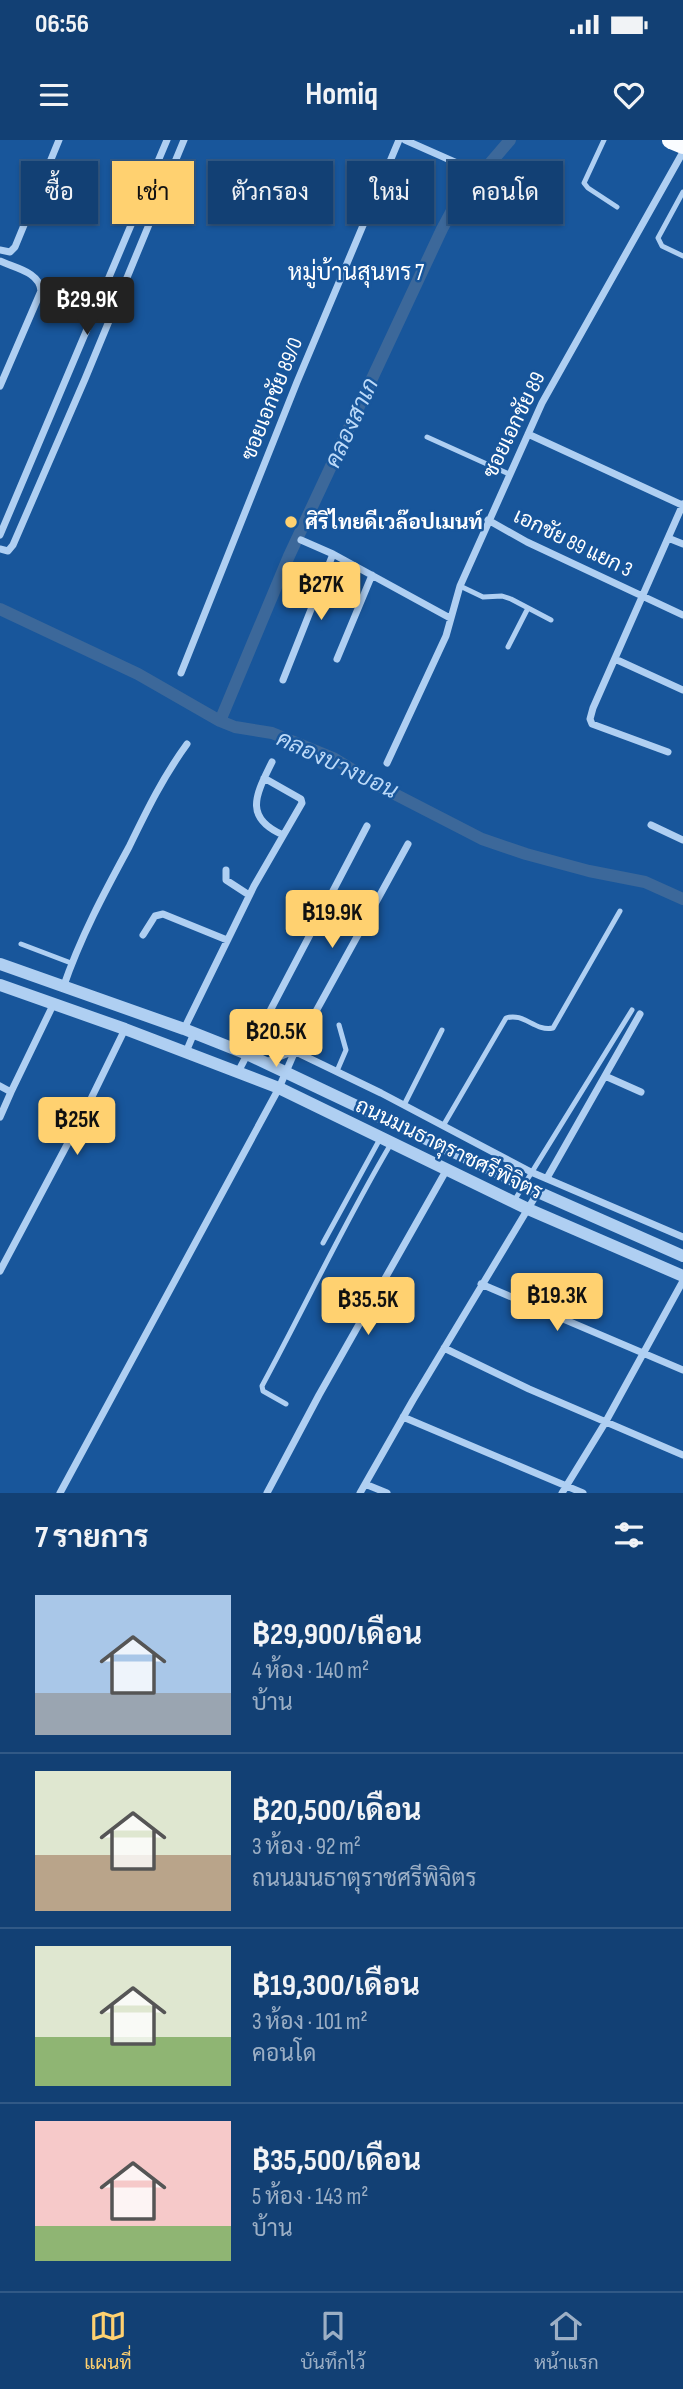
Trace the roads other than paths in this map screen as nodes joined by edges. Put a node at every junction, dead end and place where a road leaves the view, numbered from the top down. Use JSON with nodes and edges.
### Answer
{"nodes":[{"id":1,"x":58,"y":140,"type":"edge"},
{"id":2,"x":167,"y":140,"type":"edge"},
{"id":3,"x":184,"y":140,"type":"edge"},
{"id":4,"x":399,"y":140,"type":"edge"},
{"id":5,"x":405,"y":140,"type":"edge"},
{"id":6,"x":604,"y":140,"type":"edge"},
{"id":7,"x":671,"y":140,"type":"edge"},
{"id":8,"x":683,"y":145,"type":"edge"},
{"id":9,"x":683,"y":152,"type":"edge"},
{"id":10,"x":452,"y":161,"type":"edge"},
{"id":11,"x":683,"y":192,"type":"edge"},
{"id":12,"x":617,"y":207,"type":"dead end"},
{"id":13,"x":0,"y":250,"type":"edge"},
{"id":14,"x":683,"y":256,"type":"edge"},
{"id":15,"x":0,"y":261,"type":"edge"},
{"id":16,"x":0,"y":386,"type":"edge"},
{"id":17,"x":528,"y":434,"type":"junction"},
{"id":18,"x":427,"y":437,"type":"dead end"},
{"id":19,"x":509,"y":474,"type":"junction"},
{"id":20,"x":683,"y":505,"type":"edge"},
{"id":21,"x":488,"y":520,"type":"junction"},
{"id":22,"x":0,"y":535,"type":"edge"},
{"id":23,"x":668,"y":538,"type":"junction"},
{"id":24,"x":301,"y":540,"type":"dead end"},
{"id":25,"x":683,"y":544,"type":"edge"},
{"id":26,"x":0,"y":550,"type":"edge"},
{"id":27,"x":333,"y":554,"type":"junction"},
{"id":28,"x":372,"y":575,"type":"junction"},
{"id":29,"x":460,"y":586,"type":"junction"},
{"id":30,"x":643,"y":596,"type":"junction"},
{"id":31,"x":527,"y":608,"type":"junction"},
{"id":32,"x":683,"y":615,"type":"edge"},
{"id":33,"x":450,"y":618,"type":"junction"},
{"id":34,"x":551,"y":620,"type":"dead end"},
{"id":35,"x":508,"y":646,"type":"dead end"},
{"id":36,"x":337,"y":659,"type":"dead end"},
{"id":37,"x":615,"y":659,"type":"junction"},
{"id":38,"x":181,"y":673,"type":"dead end"},
{"id":39,"x":282,"y":680,"type":"dead end"},
{"id":40,"x":683,"y":690,"type":"edge"},
{"id":41,"x":187,"y":744,"type":"dead end"},
{"id":42,"x":668,"y":752,"type":"dead end"},
{"id":43,"x":272,"y":762,"type":"dead end"},
{"id":44,"x":387,"y":763,"type":"dead end"},
{"id":45,"x":264,"y":778,"type":"junction"},
{"id":46,"x":651,"y":825,"type":"dead end"},
{"id":47,"x":367,"y":826,"type":"dead end"},
{"id":48,"x":283,"y":835,"type":"junction"},
{"id":49,"x":683,"y":840,"type":"edge"},
{"id":50,"x":408,"y":844,"type":"dead end"},
{"id":51,"x":226,"y":870,"type":"dead end"},
{"id":52,"x":249,"y":895,"type":"junction"},
{"id":53,"x":620,"y":911,"type":"dead end"},
{"id":54,"x":143,"y":935,"type":"dead end"},
{"id":55,"x":227,"y":940,"type":"junction"},
{"id":56,"x":21,"y":944,"type":"dead end"},
{"id":57,"x":71,"y":963,"type":"junction"},
{"id":58,"x":0,"y":964,"type":"edge"},
{"id":59,"x":0,"y":985,"type":"edge"},
{"id":60,"x":63,"y":988,"type":"junction"},
{"id":61,"x":54,"y":1003,"type":"junction"},
{"id":62,"x":636,"y":1012,"type":"joint"},
{"id":63,"x":339,"y":1025,"type":"dead end"},
{"id":64,"x":125,"y":1029,"type":"junction"},
{"id":65,"x":442,"y":1030,"type":"dead end"},
{"id":66,"x":189,"y":1031,"type":"junction"},
{"id":67,"x":295,"y":1051,"type":"junction"},
{"id":68,"x":186,"y":1052,"type":"junction"},
{"id":69,"x":247,"y":1054,"type":"junction"},
{"id":70,"x":266,"y":1062,"type":"junction"},
{"id":71,"x":337,"y":1071,"type":"junction"},
{"id":72,"x":239,"y":1072,"type":"junction"},
{"id":73,"x":286,"y":1072,"type":"junction"},
{"id":74,"x":605,"y":1076,"type":"junction"},
{"id":75,"x":0,"y":1086,"type":"edge"},
{"id":76,"x":279,"y":1088,"type":"junction"},
{"id":77,"x":11,"y":1092,"type":"junction"},
{"id":78,"x":641,"y":1092,"type":"dead end"},
{"id":79,"x":404,"y":1105,"type":"junction"},
{"id":80,"x":0,"y":1117,"type":"edge"},
{"id":81,"x":443,"y":1126,"type":"junction"},
{"id":82,"x":386,"y":1140,"type":"junction"},
{"id":83,"x":447,"y":1169,"type":"junction"},
{"id":84,"x":531,"y":1172,"type":"junction"},
{"id":85,"x":547,"y":1178,"type":"junction"},
{"id":86,"x":524,"y":1185,"type":"junction"},
{"id":87,"x":538,"y":1192,"type":"junction"},
{"id":88,"x":514,"y":1202,"type":"junction"},
{"id":89,"x":528,"y":1209,"type":"junction"},
{"id":90,"x":683,"y":1237,"type":"edge"},
{"id":91,"x":323,"y":1243,"type":"dead end"},
{"id":92,"x":683,"y":1256,"type":"edge"},
{"id":93,"x":0,"y":1271,"type":"edge"},
{"id":94,"x":683,"y":1279,"type":"edge"},
{"id":95,"x":481,"y":1284,"type":"junction"},
{"id":96,"x":444,"y":1348,"type":"junction"},
{"id":97,"x":644,"y":1352,"type":"junction"},
{"id":98,"x":683,"y":1370,"type":"edge"},
{"id":99,"x":286,"y":1404,"type":"dead end"},
{"id":100,"x":403,"y":1417,"type":"junction"},
{"id":101,"x":606,"y":1423,"type":"junction"},
{"id":102,"x":683,"y":1455,"type":"edge"},
{"id":103,"x":365,"y":1484,"type":"junction"},
{"id":104,"x":565,"y":1489,"type":"edge"},
{"id":105,"x":60,"y":1493,"type":"edge"},
{"id":106,"x":267,"y":1493,"type":"edge"},
{"id":107,"x":360,"y":1493,"type":"edge"},
{"id":108,"x":387,"y":1493,"type":"edge"},
{"id":109,"x":583,"y":1493,"type":"edge"}],
"edges":[{"from":1,"to":13,"type":"street"},
{"from":2,"to":22,"type":"street"},
{"from":3,"to":26,"type":"street"},
{"from":4,"to":38,"type":"street","name":"ซอยเอกชัย 89/0"},
{"from":5,"to":10,"type":"street"},
{"from":6,"to":12,"type":"lane"},
{"from":7,"to":8,"type":"main road"},
{"from":9,"to":17,"type":"street","name":"ซอยเอกชัย 89"},
{"from":11,"to":14,"type":"lane"},
{"from":15,"to":16,"type":"street"},
{"from":17,"to":19,"type":"street","name":"ซอยเอกชัย 89"},
{"from":17,"to":20,"type":"street"},
{"from":18,"to":19,"type":"lane"},
{"from":19,"to":21,"type":"street","name":"ซอยเอกชัย 89"},
{"from":20,"to":23,"type":"street"},
{"from":21,"to":29,"type":"street","name":"ซอยเอกชัย 89"},
{"from":21,"to":30,"type":"street","name":"เอกชัย 89 แยก 3"},
{"from":23,"to":25,"type":"street"},
{"from":23,"to":30,"type":"street"},
{"from":24,"to":27,"type":"street"},
{"from":27,"to":28,"type":"street"},
{"from":27,"to":39,"type":"street"},
{"from":28,"to":33,"type":"street"},
{"from":28,"to":36,"type":"street"},
{"from":29,"to":31,"type":"lane"},
{"from":29,"to":33,"type":"street","name":"ซอยเอกชัย 89"},
{"from":30,"to":32,"type":"street","name":"เอกชัย 89 แยก 3"},
{"from":30,"to":37,"type":"street"},
{"from":31,"to":34,"type":"lane"},
{"from":31,"to":35,"type":"lane"},
{"from":33,"to":44,"type":"street","name":"ซอยเอกชัย 89"},
{"from":37,"to":40,"type":"street"},
{"from":37,"to":42,"type":"street"},
{"from":41,"to":57,"type":"street"},
{"from":43,"to":45,"type":"street"},
{"from":45,"to":48,"type":"street"},
{"from":45,"to":48,"type":"street"},
{"from":46,"to":49,"type":"street"},
{"from":47,"to":69,"type":"street"},
{"from":48,"to":52,"type":"street"},
{"from":50,"to":67,"type":"street"},
{"from":51,"to":52,"type":"street"},
{"from":52,"to":55,"type":"street"},
{"from":53,"to":81,"type":"lane"},
{"from":54,"to":55,"type":"street"},
{"from":55,"to":66,"type":"street"},
{"from":56,"to":57,"type":"lane"},
{"from":57,"to":60,"type":"street"},
{"from":58,"to":60,"type":"street","name":"ถนนมนธาตุราชศรีพิจิตร"},
{"from":59,"to":61,"type":"street","name":"ถนนมนธาตุราชศรีพิจิตร"},
{"from":60,"to":66,"type":"street","name":"ถนนมนธาตุราชศรีพิจิตร"},
{"from":61,"to":64,"type":"street","name":"ถนนมนธาตุราชศรีพิจิตร"},
{"from":61,"to":77,"type":"street"},
{"from":62,"to":74,"type":"street"},
{"from":62,"to":84,"type":"lane"},
{"from":63,"to":71,"type":"lane"},
{"from":64,"to":68,"type":"street","name":"ถนนมนธาตุราชศรีพิจิตร"},
{"from":64,"to":93,"type":"street"},
{"from":65,"to":79,"type":"lane"},
{"from":66,"to":68,"type":"street"},
{"from":66,"to":69,"type":"street","name":"ถนนมนธาตุราชศรีพิจิตร"},
{"from":67,"to":70,"type":"street"},
{"from":67,"to":71,"type":"street","name":"ถนนมนธาตุราชศรีพิจิตร"},
{"from":67,"to":73,"type":"street"},
{"from":68,"to":72,"type":"street","name":"ถนนมนธาตุราชศรีพิจิตร"},
{"from":69,"to":70,"type":"street","name":"ถนนมนธาตุราชศรีพิจิตร"},
{"from":69,"to":72,"type":"street"},
{"from":70,"to":73,"type":"street","name":"ถนนมนธาตุราชศรีพิจิตร"},
{"from":71,"to":79,"type":"street","name":"ถนนมนธาตุราชศรีพิจิตร"},
{"from":72,"to":76,"type":"street","name":"ถนนมนธาตุราชศรีพิจิตร"},
{"from":73,"to":76,"type":"street"},
{"from":73,"to":86,"type":"street","name":"ถนนมนธาตุราชศรีพิจิตร"},
{"from":74,"to":78,"type":"street"},
{"from":74,"to":85,"type":"street"},
{"from":75,"to":77,"type":"street"},
{"from":76,"to":82,"type":"street","name":"ถนนมนธาตุราชศรีพิจิตร"},
{"from":76,"to":105,"type":"street"},
{"from":77,"to":80,"type":"street"},
{"from":79,"to":81,"type":"street","name":"ถนนมนธาตุราชศรีพิจิตร"},
{"from":81,"to":84,"type":"street","name":"ถนนมนธาตุราชศรีพิจิตร"},
{"from":82,"to":83,"type":"street","name":"ถนนมนธาตุราชศรีพิจิตร"},
{"from":82,"to":91,"type":"lane"},
{"from":82,"to":99,"type":"lane"},
{"from":83,"to":88,"type":"street","name":"ถนนมนธาตุราชศรีพิจิตร"},
{"from":83,"to":106,"type":"street"},
{"from":84,"to":85,"type":"street","name":"ถนนมนธาตุราชศรีพิจิตร"},
{"from":84,"to":86,"type":"lane"},
{"from":85,"to":90,"type":"street","name":"ถนนมนธาตุราชศรีพิจิตร"},
{"from":86,"to":87,"type":"street","name":"ถนนมนธาตุราชศรีพิจิตร"},
{"from":86,"to":88,"type":"lane"},
{"from":87,"to":89,"type":"street"},
{"from":87,"to":92,"type":"street","name":"ถนนมนธาตุราชศรีพิจิตร"},
{"from":88,"to":89,"type":"street","name":"ถนนมนธาตุราชศรีพิจิตร"},
{"from":89,"to":94,"type":"street","name":"ถนนมนธาตุราชศรีพิจิตร"},
{"from":89,"to":95,"type":"street"},
{"from":94,"to":97,"type":"street"},
{"from":95,"to":96,"type":"street"},
{"from":95,"to":97,"type":"street"},
{"from":96,"to":100,"type":"street"},
{"from":96,"to":101,"type":"street"},
{"from":97,"to":98,"type":"street"},
{"from":97,"to":101,"type":"street"},
{"from":100,"to":103,"type":"street"},
{"from":100,"to":104,"type":"street"},
{"from":101,"to":102,"type":"street"},
{"from":101,"to":104,"type":"street"},
{"from":103,"to":107,"type":"street"},
{"from":103,"to":108,"type":"street"},
{"from":104,"to":109,"type":"street"}]}
